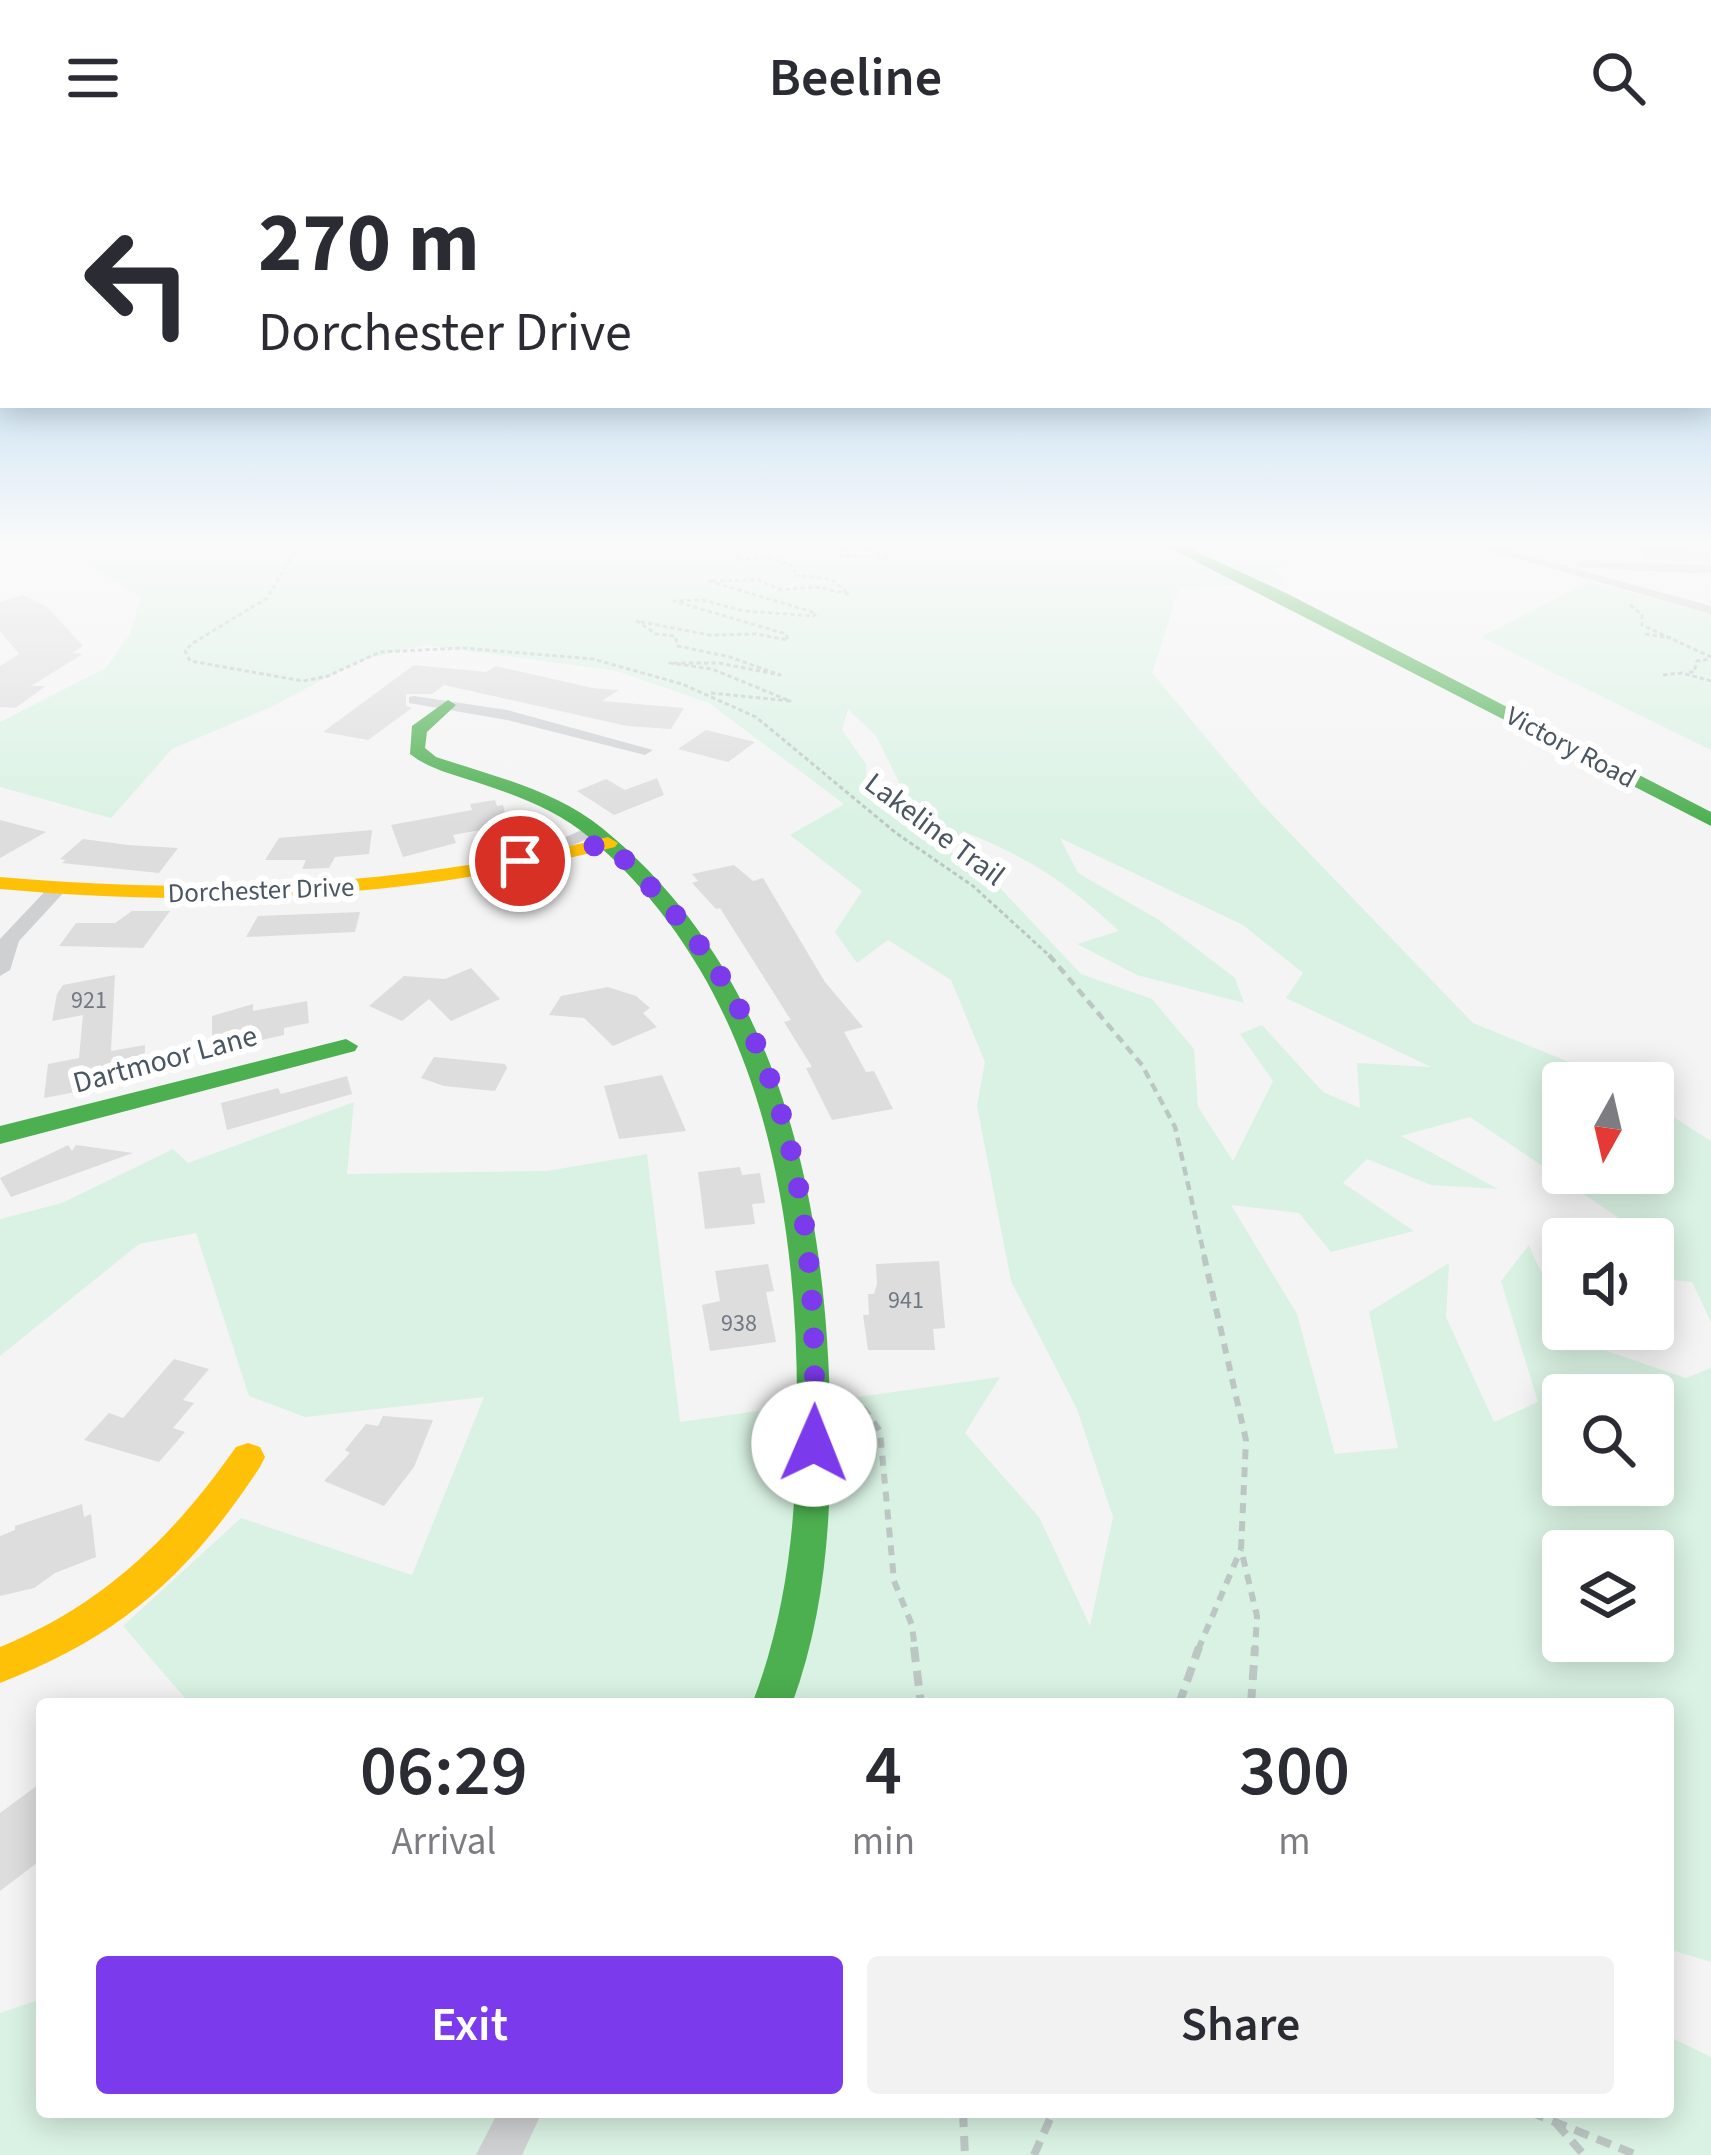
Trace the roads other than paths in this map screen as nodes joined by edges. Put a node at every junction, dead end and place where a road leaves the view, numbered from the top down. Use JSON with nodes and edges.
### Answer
{"nodes":[{"id":1,"x":1363,"y":639,"type":"edge"},
{"id":2,"x":414,"y":700,"type":"dead end"},
{"id":3,"x":448,"y":705,"type":"junction"},
{"id":4,"x":645,"y":750,"type":"dead end"},
{"id":5,"x":1711,"y":820,"type":"edge"},
{"id":6,"x":601,"y":837,"type":"junction"},
{"id":7,"x":0,"y":883,"type":"edge"},
{"id":8,"x":58,"y":890,"type":"junction"},
{"id":9,"x":0,"y":970,"type":"edge"},
{"id":10,"x":346,"y":1046,"type":"dead end"},
{"id":11,"x":0,"y":1136,"type":"edge"},
{"id":12,"x":248,"y":1457,"type":"dead end"},
{"id":13,"x":0,"y":1665,"type":"edge"},
{"id":14,"x":775,"y":1698,"type":"edge"},
{"id":15,"x":518,"y":2118,"type":"edge"},
{"id":16,"x":498,"y":2155,"type":"edge"}],
"edges":[{"from":1,"to":5,"type":"street","name":"Victory Road"},
{"from":2,"to":3,"type":"street"},
{"from":3,"to":4,"type":"street"},
{"from":3,"to":6,"type":"street"},
{"from":6,"to":8,"type":"street","name":"Dorchester Drive"},
{"from":6,"to":14,"type":"street"},
{"from":7,"to":8,"type":"street","name":"Dorchester Drive"},
{"from":8,"to":9,"type":"street"},
{"from":10,"to":11,"type":"street","name":"Dartmoor Lane"},
{"from":12,"to":13,"type":"street"},
{"from":15,"to":16,"type":"street"}]}
